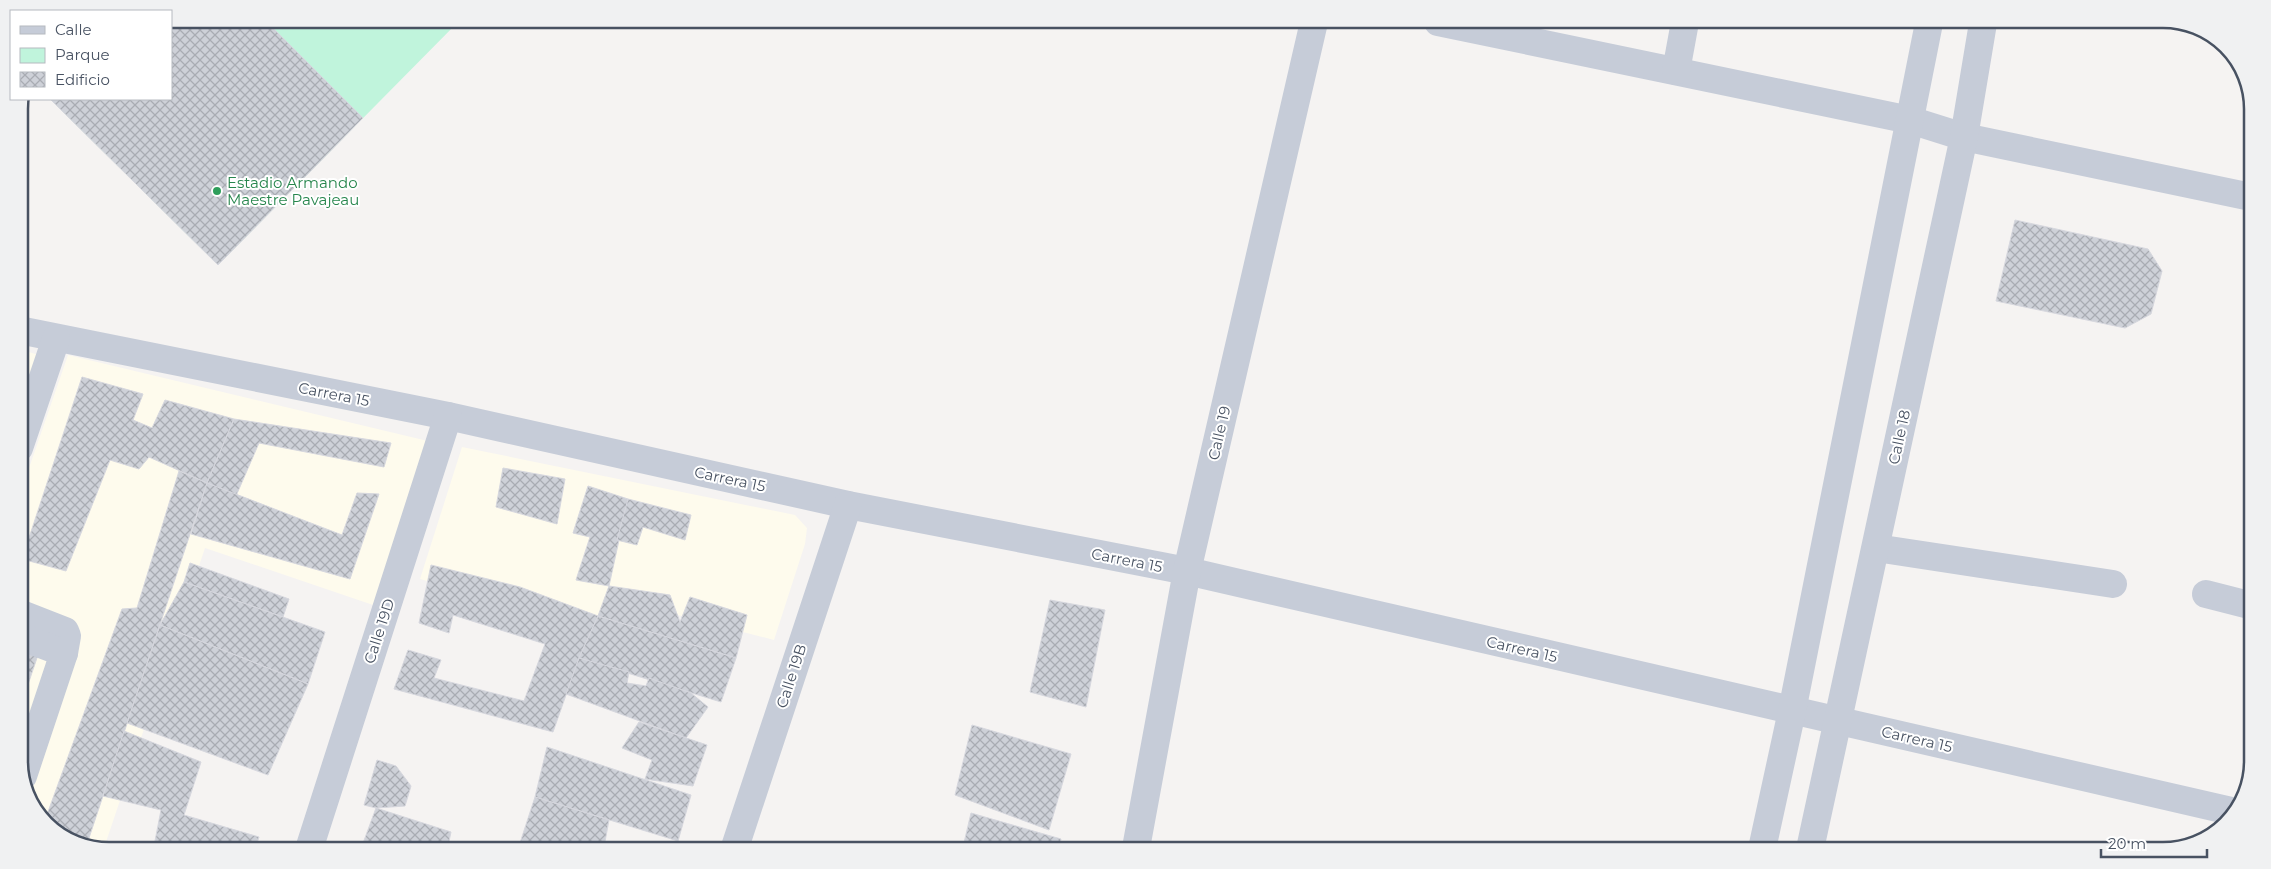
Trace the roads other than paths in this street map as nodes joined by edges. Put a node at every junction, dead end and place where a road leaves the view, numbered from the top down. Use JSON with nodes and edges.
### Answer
{"nodes":[{"id":1,"x":1313,"y":28,"type":"edge"},
{"id":2,"x":1467,"y":28,"type":"edge"},
{"id":3,"x":1684,"y":28,"type":"edge"},
{"id":4,"x":1928,"y":28,"type":"edge"},
{"id":5,"x":1982,"y":28,"type":"edge"},
{"id":6,"x":1676,"y":71,"type":"junction"},
{"id":7,"x":1910,"y":120,"type":"junction"},
{"id":8,"x":1964,"y":137,"type":"junction"},
{"id":9,"x":2243,"y":195,"type":"edge"},
{"id":10,"x":28,"y":332,"type":"edge"},
{"id":11,"x":56,"y":339,"type":"junction"},
{"id":12,"x":448,"y":416,"type":"junction"},
{"id":13,"x":28,"y":421,"type":"edge"},
{"id":14,"x":848,"y":505,"type":"junction"},
{"id":15,"x":1876,"y":548,"type":"junction"},
{"id":16,"x":1187,"y":571,"type":"junction"},
{"id":17,"x":2113,"y":584,"type":"dead end"},
{"id":18,"x":2206,"y":594,"type":"dead end"},
{"id":19,"x":2243,"y":603,"type":"edge"},
{"id":20,"x":28,"y":617,"type":"edge"},
{"id":21,"x":28,"y":639,"type":"edge"},
{"id":22,"x":64,"y":653,"type":"junction"},
{"id":23,"x":1792,"y":711,"type":"junction"},
{"id":24,"x":1838,"y":721,"type":"junction"},
{"id":25,"x":28,"y":761,"type":"edge"},
{"id":26,"x":2227,"y":810,"type":"edge"},
{"id":27,"x":311,"y":842,"type":"edge"},
{"id":28,"x":737,"y":842,"type":"edge"},
{"id":29,"x":1137,"y":842,"type":"edge"},
{"id":30,"x":1764,"y":842,"type":"edge"},
{"id":31,"x":1812,"y":842,"type":"edge"}],
"edges":[{"from":1,"to":16,"type":"street","name":"Calle 19"},
{"from":2,"to":6,"type":"street"},
{"from":3,"to":6,"type":"street"},
{"from":4,"to":7,"type":"street"},
{"from":5,"to":8,"type":"street","name":"Calle 18"},
{"from":6,"to":7,"type":"street"},
{"from":7,"to":8,"type":"street"},
{"from":7,"to":23,"type":"street"},
{"from":8,"to":9,"type":"street"},
{"from":8,"to":15,"type":"street","name":"Calle 18"},
{"from":10,"to":11,"type":"street","name":"Carrera 15"},
{"from":11,"to":12,"type":"street","name":"Carrera 15"},
{"from":11,"to":13,"type":"street"},
{"from":12,"to":14,"type":"street","name":"Carrera 15"},
{"from":12,"to":27,"type":"street","name":"Calle 19D"},
{"from":14,"to":16,"type":"street","name":"Carrera 15"},
{"from":14,"to":28,"type":"street","name":"Calle 19B"},
{"from":15,"to":17,"type":"street"},
{"from":15,"to":24,"type":"street","name":"Calle 18"},
{"from":16,"to":23,"type":"street","name":"Carrera 15"},
{"from":16,"to":29,"type":"street","name":"Calle 19"},
{"from":18,"to":19,"type":"street"},
{"from":20,"to":22,"type":"street"},
{"from":21,"to":22,"type":"street"},
{"from":22,"to":25,"type":"street"},
{"from":23,"to":24,"type":"street","name":"Carrera 15"},
{"from":23,"to":30,"type":"street"},
{"from":24,"to":26,"type":"street","name":"Carrera 15"},
{"from":24,"to":31,"type":"street","name":"Calle 18"}]}
